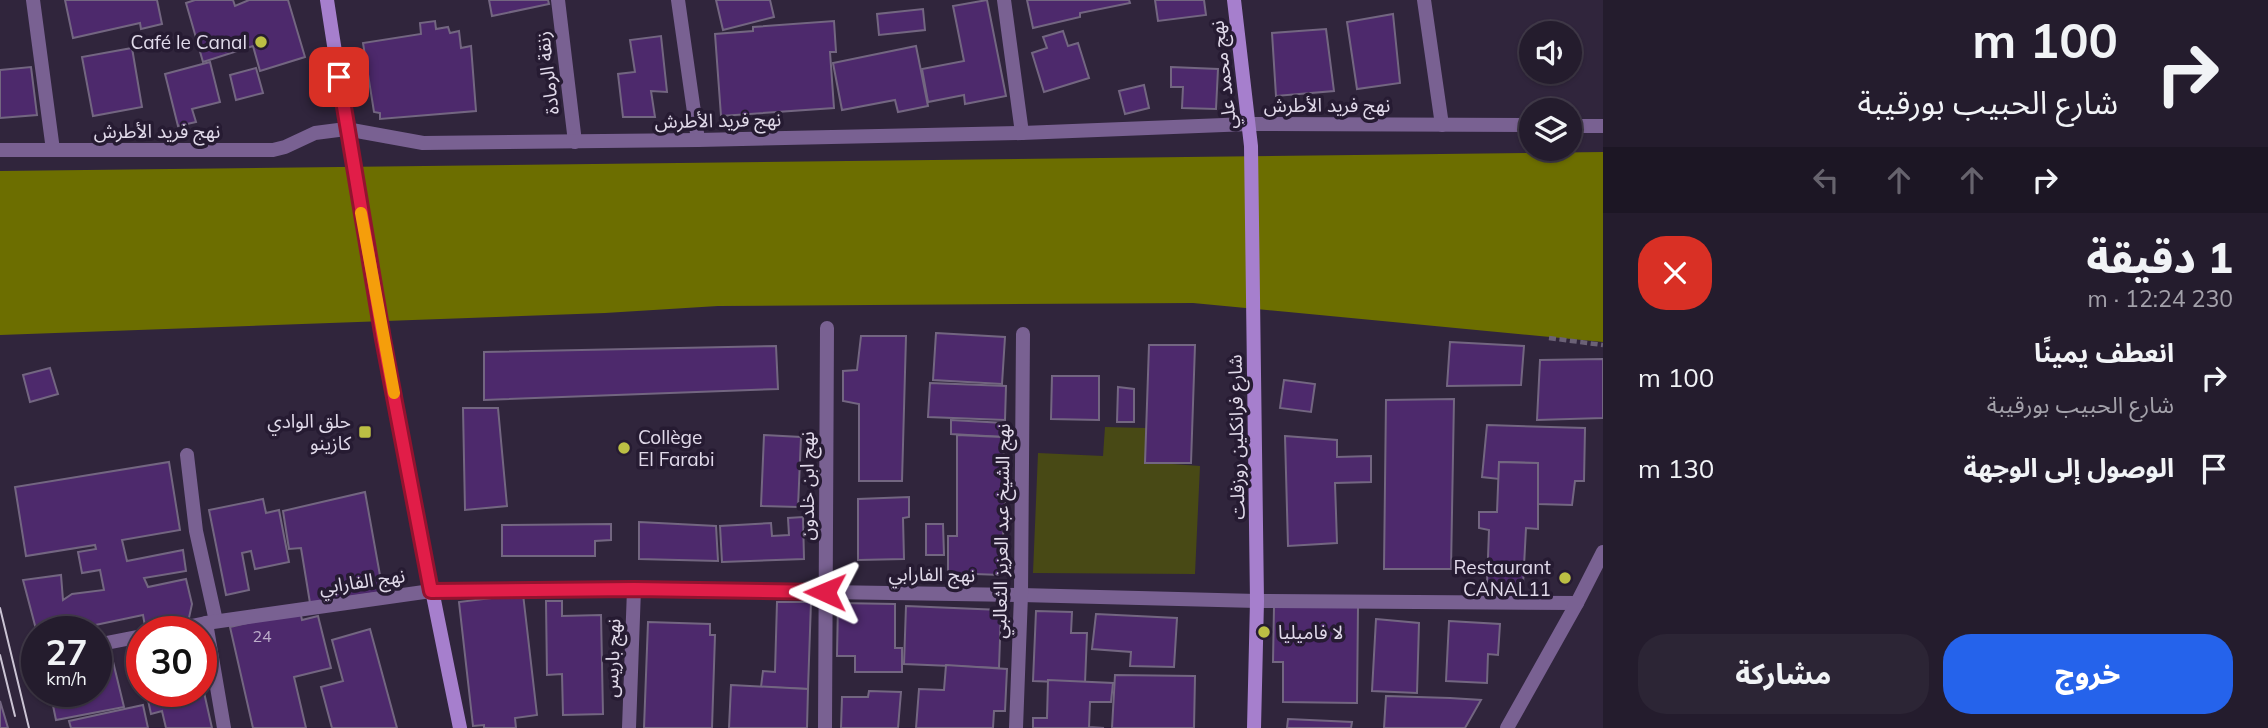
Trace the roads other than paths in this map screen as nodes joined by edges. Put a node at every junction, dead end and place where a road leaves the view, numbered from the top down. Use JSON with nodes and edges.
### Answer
{"nodes":[{"id":1,"x":33,"y":0,"type":"edge"},
{"id":2,"x":327,"y":0,"type":"edge"},
{"id":3,"x":558,"y":0,"type":"edge"},
{"id":4,"x":678,"y":0,"type":"edge"},
{"id":5,"x":1004,"y":0,"type":"edge"},
{"id":6,"x":1234,"y":0,"type":"edge"},
{"id":7,"x":1424,"y":0,"type":"edge"},
{"id":8,"x":1249,"y":124,"type":"junction"},
{"id":9,"x":1442,"y":125,"type":"junction"},
{"id":10,"x":1519,"y":125,"type":"edge"},
{"id":11,"x":1582,"y":125,"type":"edge"},
{"id":12,"x":1603,"y":126,"type":"edge"},
{"id":13,"x":347,"y":133,"type":"junction"},
{"id":14,"x":1022,"y":133,"type":"junction"},
{"id":15,"x":698,"y":140,"type":"junction"},
{"id":16,"x":575,"y":142,"type":"junction"},
{"id":17,"x":1251,"y":146,"type":"joint"},
{"id":18,"x":0,"y":150,"type":"edge"},
{"id":19,"x":53,"y":150,"type":"junction"},
{"id":20,"x":827,"y":328,"type":"dead end"},
{"id":21,"x":1023,"y":334,"type":"dead end"},
{"id":22,"x":187,"y":456,"type":"dead end"},
{"id":23,"x":1603,"y":552,"type":"edge"},
{"id":24,"x":634,"y":589,"type":"junction"},
{"id":25,"x":431,"y":591,"type":"junction"},
{"id":26,"x":825,"y":592,"type":"junction"},
{"id":27,"x":1021,"y":595,"type":"junction"},
{"id":28,"x":1257,"y":601,"type":"junction"},
{"id":29,"x":1577,"y":603,"type":"junction"},
{"id":30,"x":210,"y":616,"type":"edge"},
{"id":31,"x":217,"y":621,"type":"edge"},
{"id":32,"x":217,"y":671,"type":"edge"},
{"id":33,"x":224,"y":728,"type":"edge"},
{"id":34,"x":460,"y":728,"type":"edge"},
{"id":35,"x":629,"y":728,"type":"edge"},
{"id":36,"x":825,"y":728,"type":"edge"},
{"id":37,"x":1016,"y":728,"type":"edge"},
{"id":38,"x":1254,"y":728,"type":"edge"},
{"id":39,"x":1507,"y":728,"type":"edge"}],
"edges":[{"from":1,"to":19,"type":"street"},
{"from":2,"to":13,"type":"main road"},
{"from":3,"to":16,"type":"street","name":"زنقة الرمادة"},
{"from":4,"to":15,"type":"street"},
{"from":5,"to":14,"type":"street"},
{"from":6,"to":8,"type":"main road","name":"نهج محمد علي"},
{"from":7,"to":9,"type":"street"},
{"from":8,"to":9,"type":"street","name":"نهج فريد الأطرش"},
{"from":8,"to":14,"type":"street","name":"نهج فريد الأطرش"},
{"from":8,"to":17,"type":"main road","name":"نهج محمد علي"},
{"from":9,"to":10,"type":"street","name":"نهج فريد الأطرش"},
{"from":11,"to":12,"type":"street"},
{"from":13,"to":16,"type":"street","name":"نهج فريد الأطرش"},
{"from":13,"to":19,"type":"street","name":"نهج فريد الأطرش"},
{"from":13,"to":25,"type":"main road"},
{"from":14,"to":15,"type":"street","name":"نهج فريد الأطرش"},
{"from":15,"to":16,"type":"street","name":"نهج فريد الأطرش"},
{"from":17,"to":28,"type":"main road","name":"شارع فرانكلين روزفلت"},
{"from":18,"to":19,"type":"street","name":"نهج فريد الأطرش"},
{"from":20,"to":26,"type":"street","name":"نهج ابن خلدون"},
{"from":21,"to":27,"type":"street","name":"نهج الشيخ عبد العزيز الثعالبي"},
{"from":22,"to":30,"type":"street"},
{"from":23,"to":29,"type":"street"},
{"from":24,"to":25,"type":"street","name":"نهج الفارابي"},
{"from":24,"to":26,"type":"street","name":"نهج الفارابي"},
{"from":24,"to":35,"type":"street","name":"نهج باريس"},
{"from":25,"to":31,"type":"street","name":"نهج الفارابي"},
{"from":25,"to":34,"type":"main road"},
{"from":26,"to":27,"type":"street","name":"نهج الفارابي"},
{"from":26,"to":36,"type":"street","name":"نهج ابن خلدون"},
{"from":27,"to":28,"type":"street","name":"نهج الفارابي"},
{"from":27,"to":37,"type":"street","name":"نهج الشيخ عبد العزيز الثعالبي"},
{"from":28,"to":29,"type":"street","name":"نهج الفارابي"},
{"from":28,"to":38,"type":"main road","name":"شارع فرانكلين روزفلت"},
{"from":29,"to":39,"type":"street"},
{"from":32,"to":33,"type":"street"}]}
